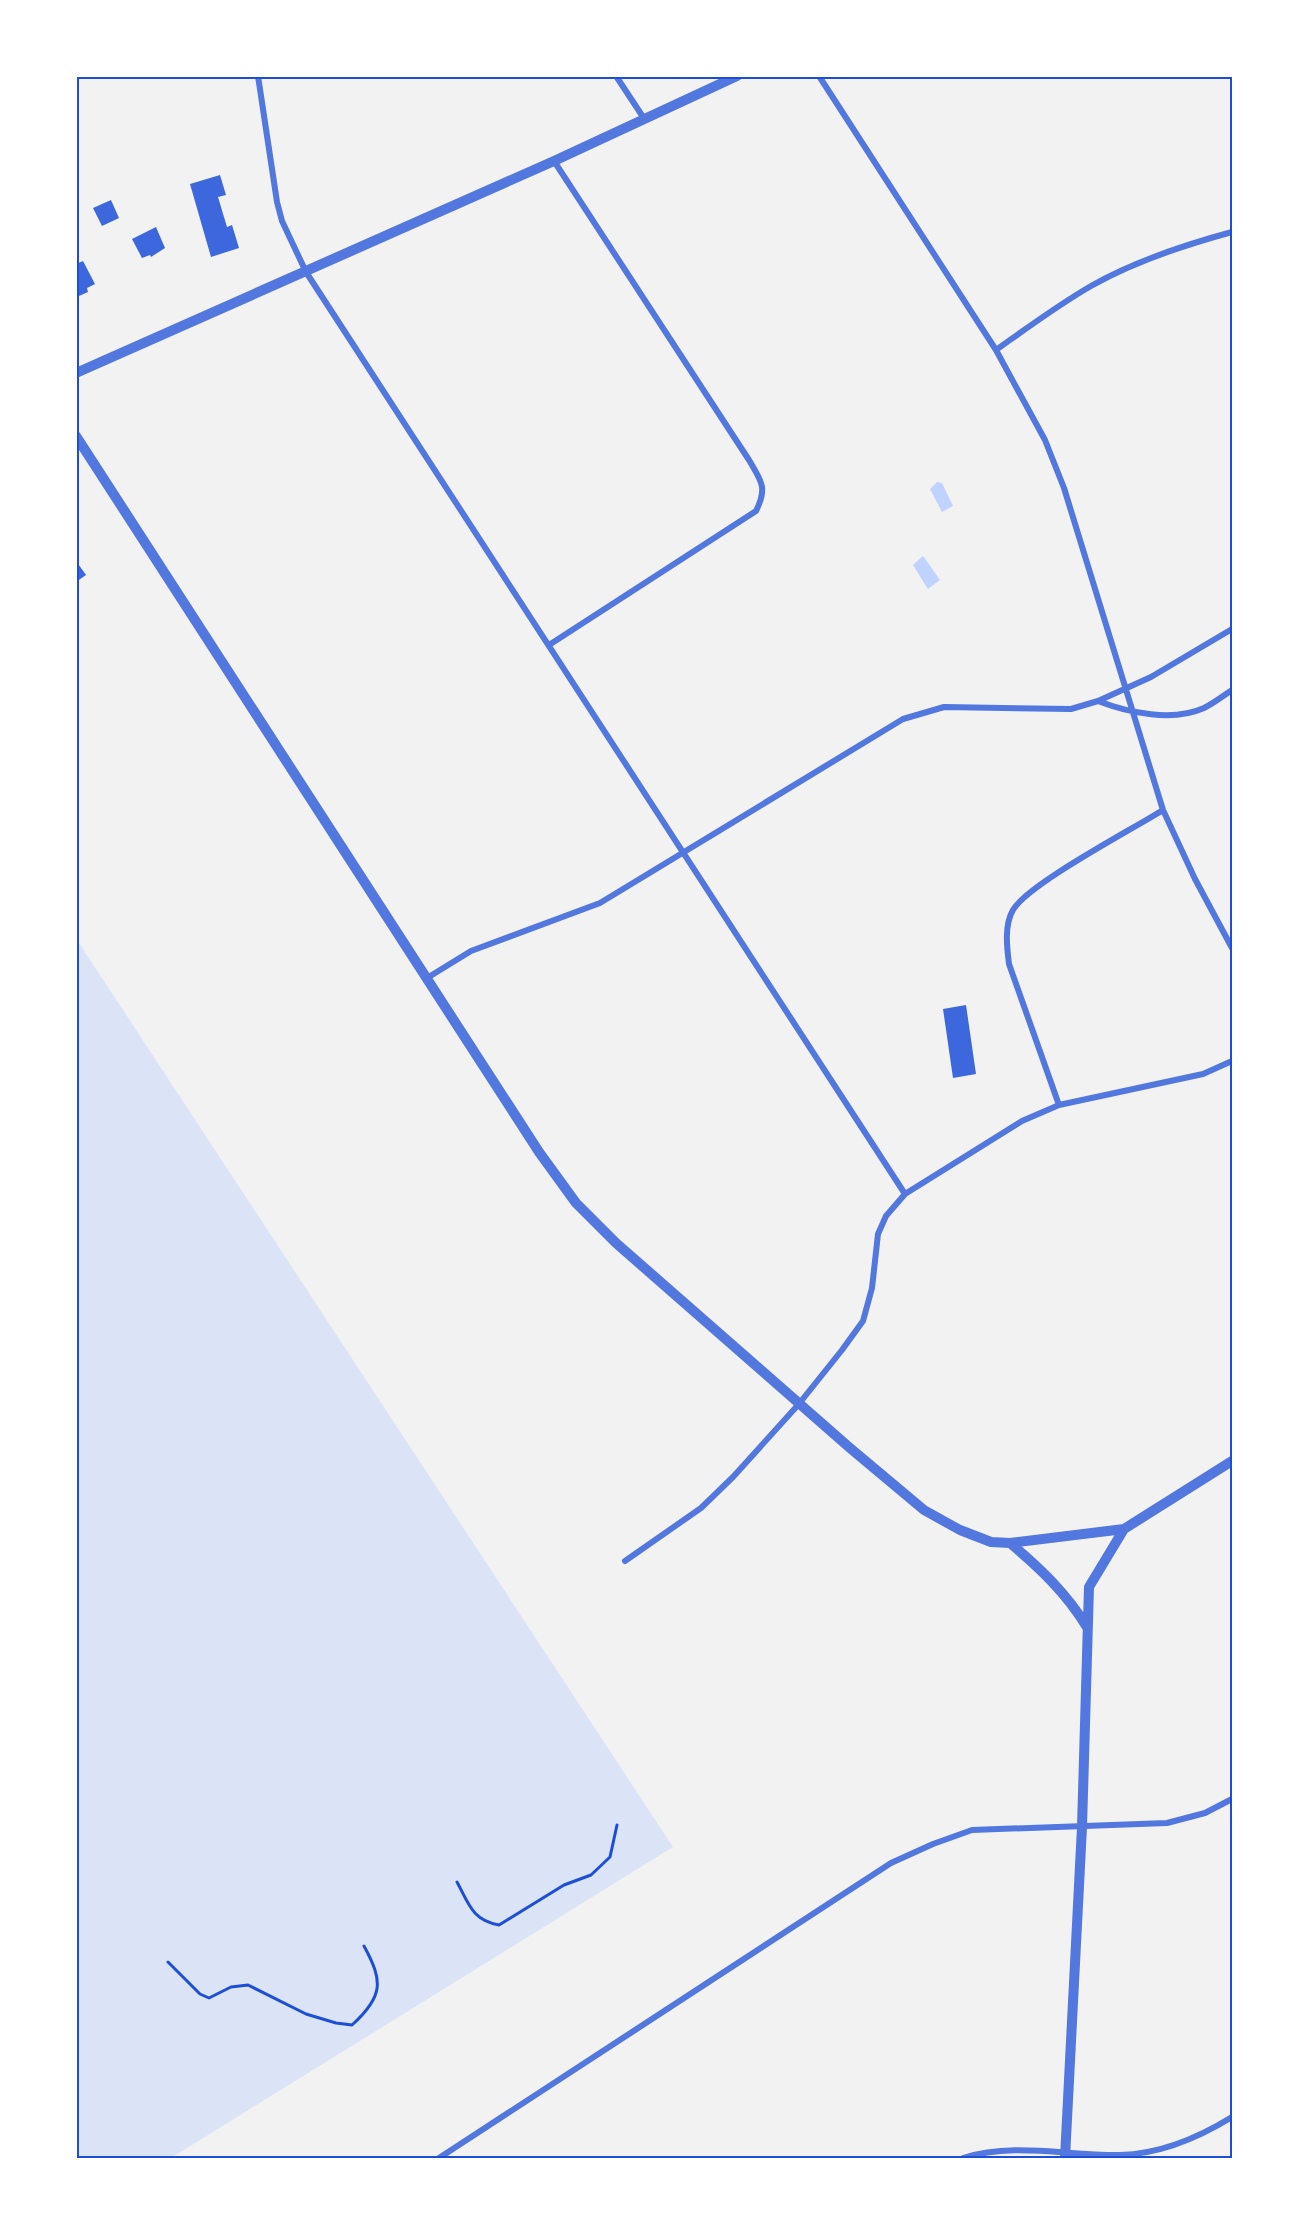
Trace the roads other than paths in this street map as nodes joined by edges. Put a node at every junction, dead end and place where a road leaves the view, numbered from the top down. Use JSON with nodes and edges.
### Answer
{"nodes":[{"id":1,"x":258,"y":76,"type":"edge"},
{"id":2,"x":616,"y":76,"type":"edge"},
{"id":3,"x":737,"y":76,"type":"edge"},
{"id":4,"x":819,"y":76,"type":"edge"},
{"id":5,"x":645,"y":121,"type":"junction"},
{"id":6,"x":555,"y":161,"type":"junction"},
{"id":7,"x":1233,"y":232,"type":"edge"},
{"id":8,"x":306,"y":272,"type":"junction"},
{"id":9,"x":996,"y":350,"type":"junction"},
{"id":10,"x":76,"y":373,"type":"edge"},
{"id":11,"x":76,"y":436,"type":"edge"},
{"id":12,"x":1233,"y":629,"type":"edge"},
{"id":13,"x":549,"y":645,"type":"junction"},
{"id":14,"x":1125,"y":688,"type":"junction"},
{"id":15,"x":1233,"y":690,"type":"edge"},
{"id":16,"x":1098,"y":701,"type":"junction"},
{"id":17,"x":1131,"y":711,"type":"junction"},
{"id":18,"x":1163,"y":810,"type":"junction"},
{"id":19,"x":683,"y":852,"type":"junction"},
{"id":20,"x":1233,"y":948,"type":"edge"},
{"id":21,"x":427,"y":978,"type":"junction"},
{"id":22,"x":1233,"y":1061,"type":"edge"},
{"id":23,"x":1059,"y":1105,"type":"junction"},
{"id":24,"x":905,"y":1194,"type":"junction"},
{"id":25,"x":798,"y":1405,"type":"junction"},
{"id":26,"x":1233,"y":1461,"type":"edge"},
{"id":27,"x":1124,"y":1529,"type":"junction"},
{"id":28,"x":1010,"y":1544,"type":"junction"},
{"id":29,"x":625,"y":1561,"type":"dead end"},
{"id":30,"x":1087,"y":1628,"type":"junction"},
{"id":31,"x":1233,"y":1799,"type":"edge"},
{"id":32,"x":1082,"y":1827,"type":"junction"},
{"id":33,"x":1233,"y":2117,"type":"edge"},
{"id":34,"x":1065,"y":2155,"type":"edge"},
{"id":35,"x":439,"y":2158,"type":"edge"},
{"id":36,"x":963,"y":2158,"type":"edge"}],
"edges":[{"from":1,"to":8,"type":"street"},
{"from":2,"to":5,"type":"street"},
{"from":3,"to":5,"type":"street"},
{"from":4,"to":9,"type":"street"},
{"from":5,"to":6,"type":"street"},
{"from":6,"to":8,"type":"street"},
{"from":6,"to":13,"type":"street"},
{"from":7,"to":9,"type":"street"},
{"from":8,"to":10,"type":"street"},
{"from":8,"to":13,"type":"street"},
{"from":9,"to":14,"type":"street"},
{"from":11,"to":21,"type":"street"},
{"from":12,"to":14,"type":"street"},
{"from":13,"to":19,"type":"street"},
{"from":14,"to":16,"type":"street"},
{"from":14,"to":17,"type":"street"},
{"from":15,"to":17,"type":"street"},
{"from":16,"to":17,"type":"street"},
{"from":16,"to":19,"type":"street"},
{"from":17,"to":18,"type":"street"},
{"from":18,"to":20,"type":"street"},
{"from":18,"to":23,"type":"street"},
{"from":19,"to":21,"type":"street"},
{"from":19,"to":24,"type":"street"},
{"from":21,"to":25,"type":"street"},
{"from":22,"to":23,"type":"street"},
{"from":23,"to":24,"type":"street"},
{"from":24,"to":25,"type":"street"},
{"from":25,"to":28,"type":"street"},
{"from":25,"to":29,"type":"street"},
{"from":26,"to":27,"type":"street"},
{"from":27,"to":28,"type":"street"},
{"from":27,"to":30,"type":"street"},
{"from":28,"to":30,"type":"street"},
{"from":30,"to":32,"type":"street"},
{"from":31,"to":32,"type":"street"},
{"from":32,"to":34,"type":"street"},
{"from":32,"to":35,"type":"street"},
{"from":33,"to":34,"type":"street"},
{"from":34,"to":36,"type":"street"}]}
